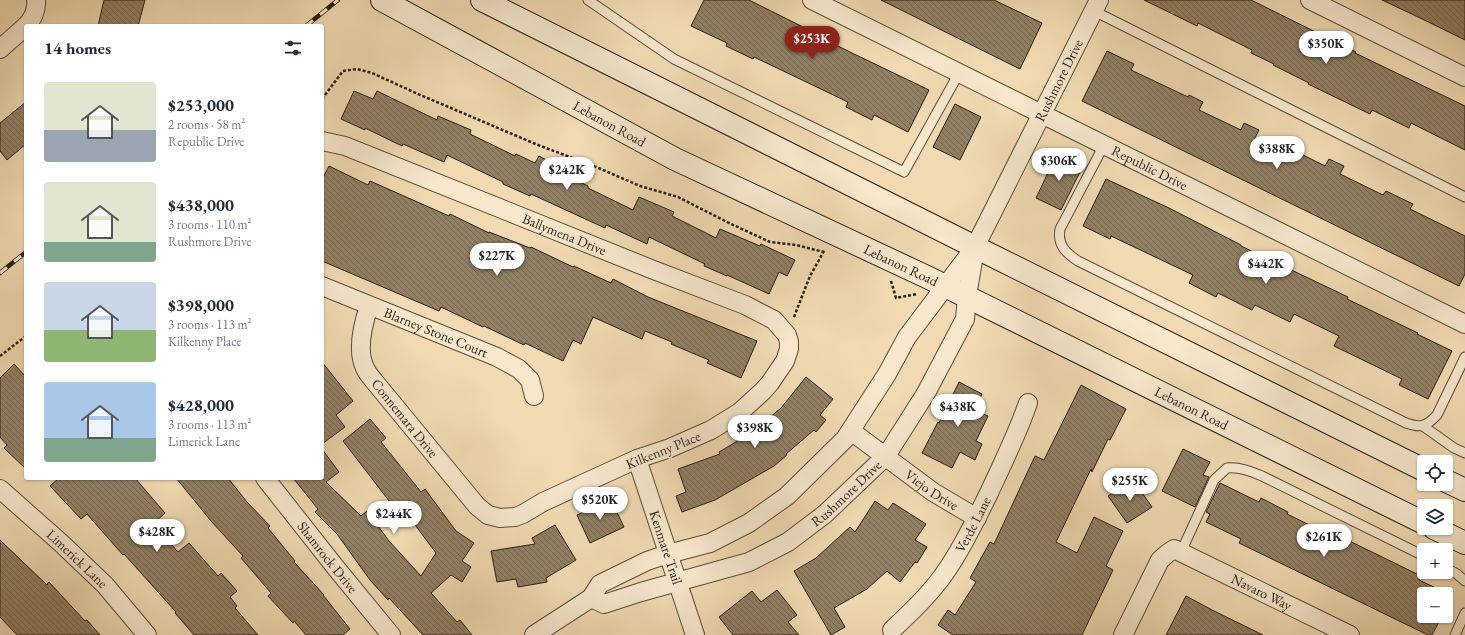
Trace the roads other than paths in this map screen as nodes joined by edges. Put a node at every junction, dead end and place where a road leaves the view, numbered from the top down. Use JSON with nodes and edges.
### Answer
{"nodes":[{"id":1,"x":382,"y":0,"type":"edge"},
{"id":2,"x":482,"y":0,"type":"edge"},
{"id":3,"x":588,"y":0,"type":"edge"},
{"id":4,"x":812,"y":0,"type":"edge"},
{"id":5,"x":1310,"y":0,"type":"edge"},
{"id":6,"x":36,"y":3,"type":"edge"},
{"id":7,"x":1096,"y":5,"type":"edge"},
{"id":8,"x":28,"y":24,"type":"edge"},
{"id":9,"x":24,"y":28,"type":"edge"},
{"id":10,"x":0,"y":49,"type":"edge"},
{"id":11,"x":959,"y":73,"type":"junction"},
{"id":12,"x":1465,"y":77,"type":"edge"},
{"id":13,"x":1042,"y":114,"type":"junction"},
{"id":14,"x":324,"y":141,"type":"edge"},
{"id":15,"x":1104,"y":145,"type":"junction"},
{"id":16,"x":1465,"y":197,"type":"edge"},
{"id":17,"x":975,"y":247,"type":"junction"},
{"id":18,"x":945,"y":286,"type":"junction"},
{"id":19,"x":324,"y":287,"type":"edge"},
{"id":20,"x":967,"y":296,"type":"junction"},
{"id":21,"x":369,"y":306,"type":"junction"},
{"id":22,"x":1465,"y":324,"type":"edge"},
{"id":23,"x":788,"y":342,"type":"joint"},
{"id":24,"x":1465,"y":357,"type":"edge"},
{"id":25,"x":534,"y":396,"type":"dead end"},
{"id":26,"x":1028,"y":403,"type":"dead end"},
{"id":27,"x":1423,"y":426,"type":"junction"},
{"id":28,"x":851,"y":431,"type":"junction"},
{"id":29,"x":1465,"y":453,"type":"edge"},
{"id":30,"x":886,"y":456,"type":"junction"},
{"id":31,"x":637,"y":459,"type":"junction"},
{"id":32,"x":1417,"y":467,"type":"edge"},
{"id":33,"x":267,"y":480,"type":"edge"},
{"id":34,"x":1453,"y":484,"type":"edge"},
{"id":35,"x":0,"y":489,"type":"edge"},
{"id":36,"x":1465,"y":490,"type":"edge"},
{"id":37,"x":488,"y":515,"type":"joint"},
{"id":38,"x":977,"y":518,"type":"junction"},
{"id":39,"x":1417,"y":520,"type":"edge"},
{"id":40,"x":1448,"y":535,"type":"edge"},
{"id":41,"x":1465,"y":544,"type":"edge"},
{"id":42,"x":1178,"y":550,"type":"junction"},
{"id":43,"x":1417,"y":553,"type":"edge"},
{"id":44,"x":668,"y":554,"type":"junction"},
{"id":45,"x":1453,"y":572,"type":"edge"},
{"id":46,"x":1465,"y":581,"type":"edge"},
{"id":47,"x":677,"y":583,"type":"junction"},
{"id":48,"x":591,"y":598,"type":"junction"},
{"id":49,"x":1465,"y":613,"type":"edge"},
{"id":50,"x":892,"y":630,"type":"dead end"},
{"id":51,"x":147,"y":635,"type":"edge"},
{"id":52,"x":391,"y":635,"type":"edge"},
{"id":53,"x":534,"y":635,"type":"edge"},
{"id":54,"x":694,"y":635,"type":"edge"},
{"id":55,"x":1123,"y":635,"type":"edge"},
{"id":56,"x":1350,"y":635,"type":"edge"},
{"id":57,"x":1455,"y":635,"type":"edge"}],
"edges":[{"from":1,"to":18,"type":"main road","name":"Lebanon Road"},
{"from":2,"to":17,"type":"main road"},
{"from":3,"to":11,"type":"lane"},
{"from":4,"to":11,"type":"street","name":"Republic Drive"},
{"from":5,"to":12,"type":"street"},
{"from":6,"to":8,"type":"street"},
{"from":7,"to":13,"type":"street","name":"Rushmore Drive"},
{"from":7,"to":16,"type":"lane"},
{"from":9,"to":10,"type":"street"},
{"from":11,"to":13,"type":"street","name":"Republic Drive"},
{"from":13,"to":15,"type":"street","name":"Republic Drive"},
{"from":13,"to":17,"type":"street","name":"Rushmore Drive"},
{"from":14,"to":23,"type":"street","name":"Ballymena Drive"},
{"from":15,"to":22,"type":"street","name":"Republic Drive"},
{"from":15,"to":27,"type":"lane"},
{"from":17,"to":18,"type":"street","name":"Rushmore Drive"},
{"from":17,"to":20,"type":"street","name":"Rushmore Drive"},
{"from":17,"to":32,"type":"main road"},
{"from":18,"to":20,"type":"main road","name":"Lebanon Road"},
{"from":18,"to":28,"type":"street","name":"Rushmore Drive"},
{"from":19,"to":21,"type":"street","name":"Blarney Stone Court"},
{"from":20,"to":30,"type":"street","name":"Rushmore Drive"},
{"from":20,"to":39,"type":"main road","name":"Lebanon Road"},
{"from":21,"to":25,"type":"street","name":"Blarney Stone Court"},
{"from":21,"to":37,"type":"street","name":"Connemara Drive"},
{"from":23,"to":31,"type":"street","name":"Kilkenny Place"},
{"from":24,"to":27,"type":"lane"},
{"from":26,"to":38,"type":"street","name":"Verde Lane"},
{"from":27,"to":29,"type":"lane"},
{"from":28,"to":30,"type":"street","name":"Viejo Drive"},
{"from":28,"to":44,"type":"street","name":"Rushmore Drive"},
{"from":30,"to":38,"type":"street","name":"Viejo Drive"},
{"from":30,"to":47,"type":"street","name":"Rushmore Drive"},
{"from":31,"to":37,"type":"street","name":"Kilkenny Place"},
{"from":31,"to":44,"type":"street","name":"Kenmare Trail"},
{"from":33,"to":52,"type":"street","name":"Shamrock Drive"},
{"from":34,"to":36,"type":"main road"},
{"from":35,"to":51,"type":"street","name":"Limerick Lane"},
{"from":38,"to":50,"type":"street","name":"Verde Lane"},
{"from":40,"to":41,"type":"main road"},
{"from":42,"to":43,"type":"lane"},
{"from":42,"to":55,"type":"street"},
{"from":42,"to":56,"type":"street","name":"Navaro Way"},
{"from":44,"to":47,"type":"street","name":"Kenmare Trail"},
{"from":44,"to":48,"type":"street","name":"Rushmore Drive"},
{"from":45,"to":46,"type":"lane"},
{"from":47,"to":48,"type":"street","name":"Rushmore Drive"},
{"from":47,"to":54,"type":"street","name":"Kenmare Trail"},
{"from":48,"to":53,"type":"street","name":"Rushmore Drive"},
{"from":49,"to":57,"type":"lane"}]}
